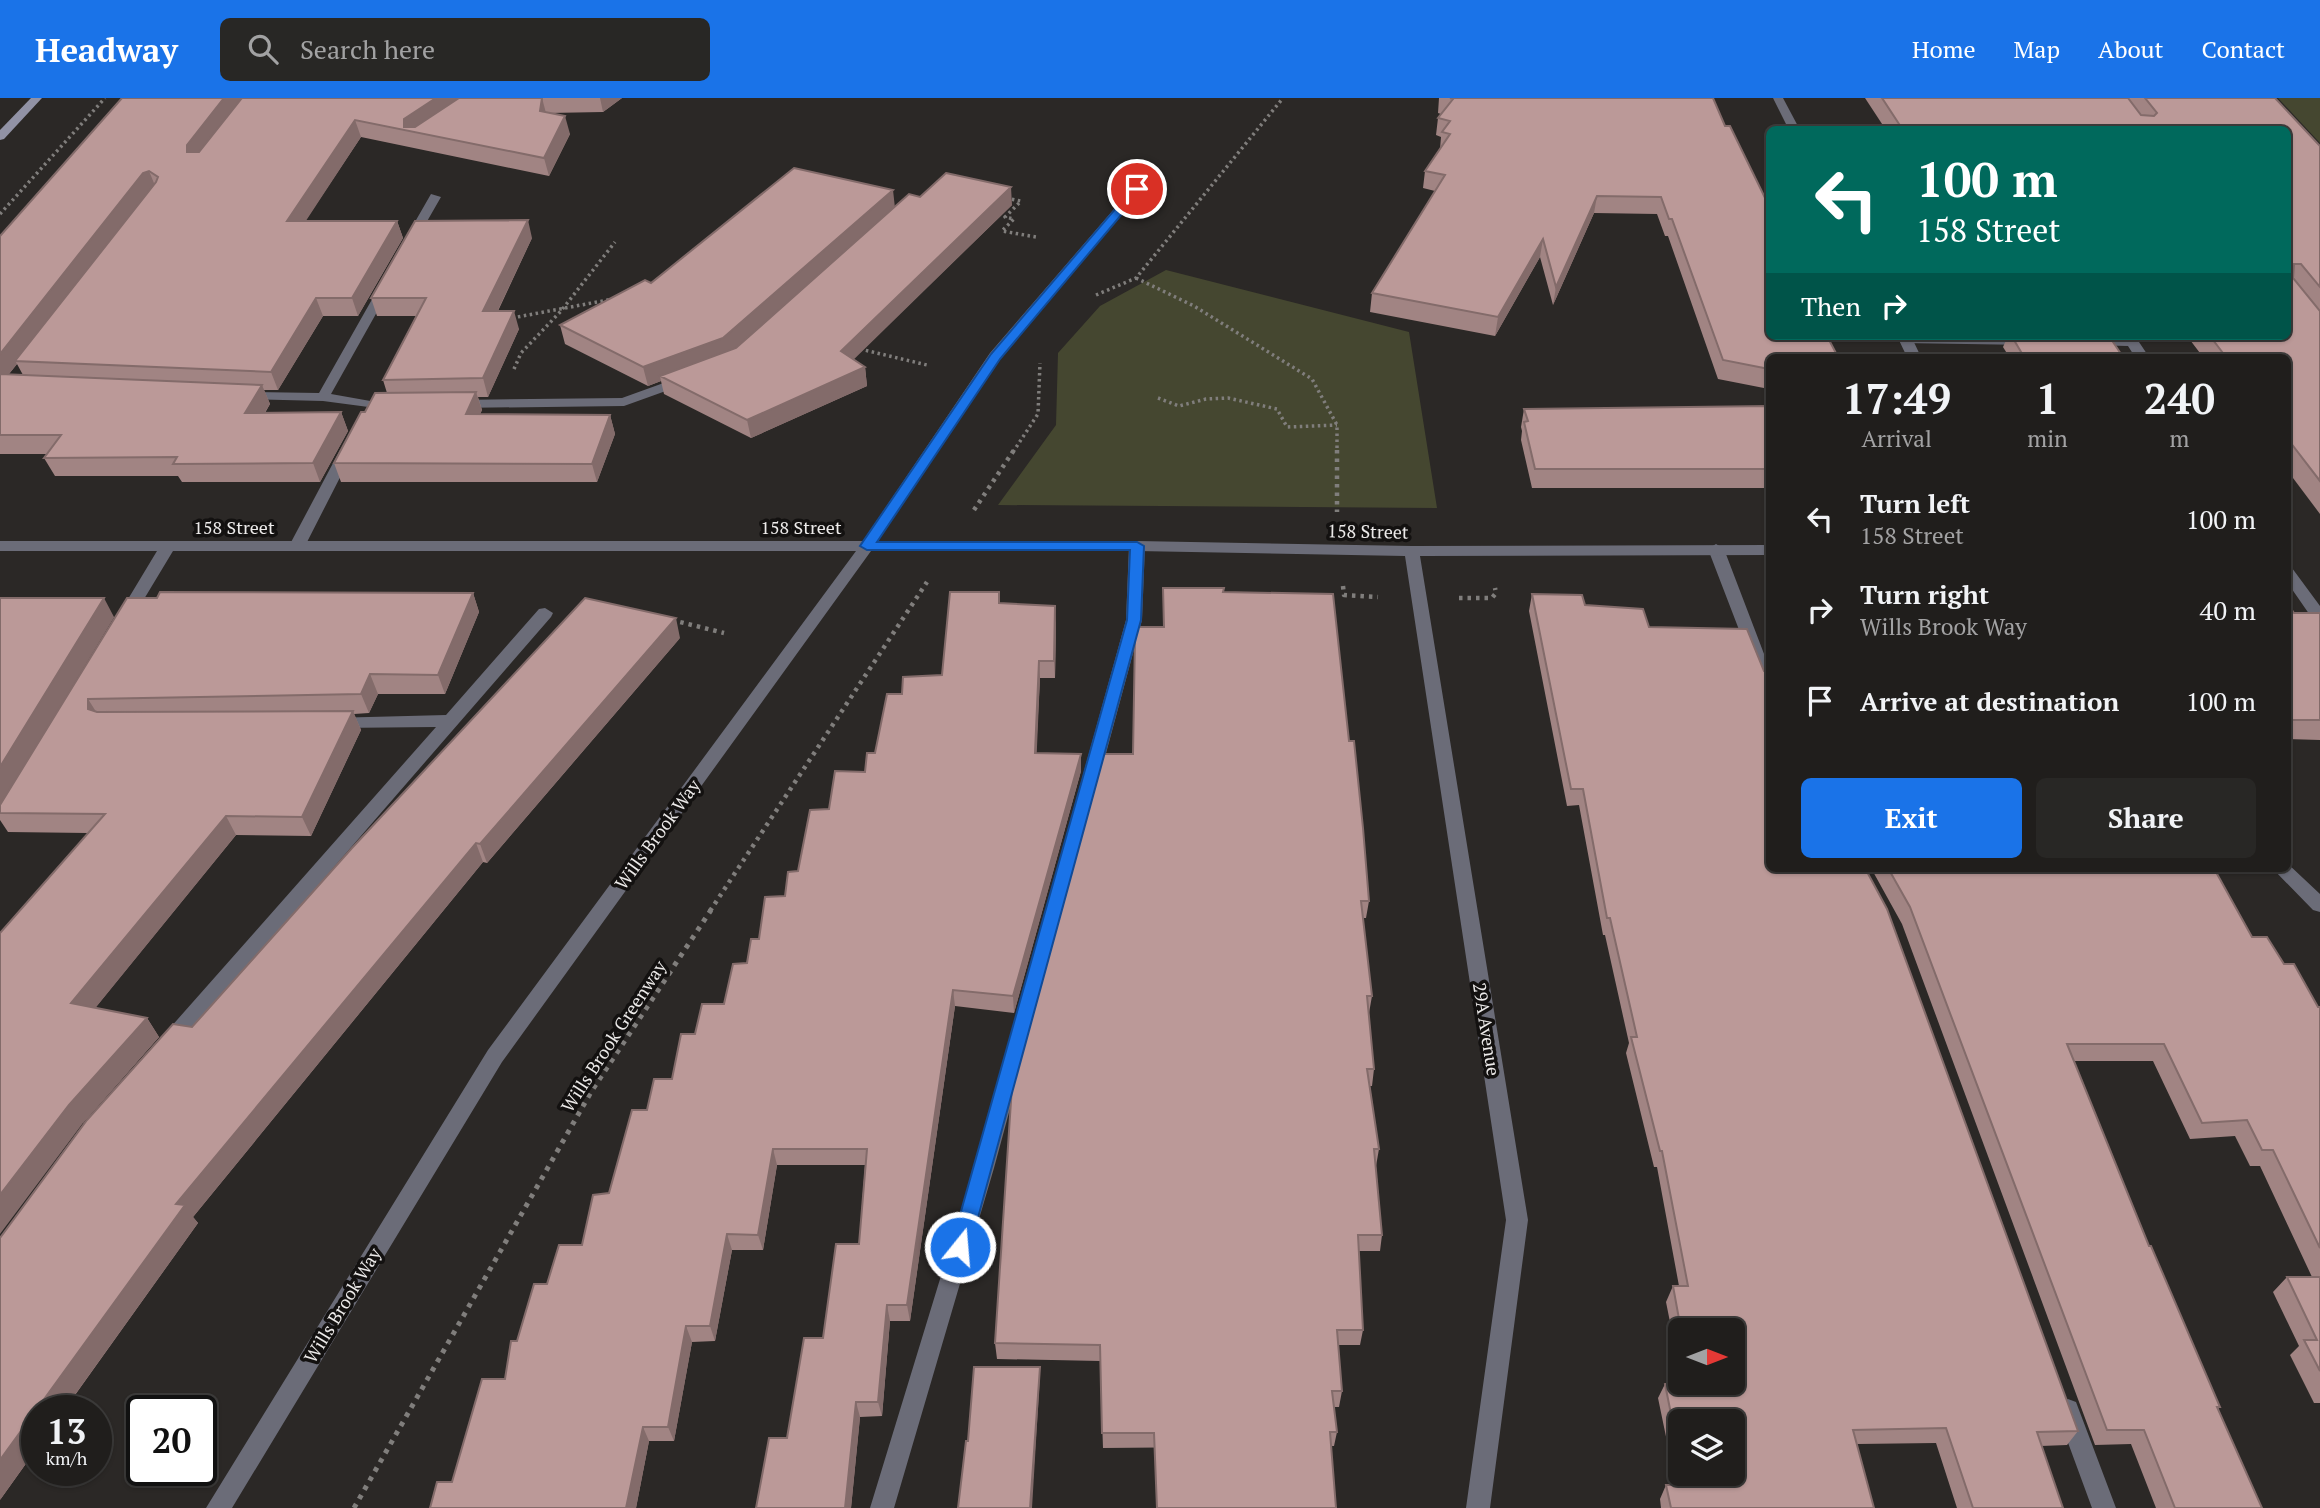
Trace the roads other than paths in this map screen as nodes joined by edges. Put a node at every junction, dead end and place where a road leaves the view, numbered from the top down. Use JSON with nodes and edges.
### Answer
{"nodes":[{"id":1,"x":37,"y":98,"type":"edge"},
{"id":2,"x":1778,"y":98,"type":"edge"},
{"id":3,"x":1793,"y":126,"type":"edge"},
{"id":4,"x":0,"y":137,"type":"edge"},
{"id":5,"x":1137,"y":189,"type":"dead end"},
{"id":6,"x":435,"y":197,"type":"dead end"},
{"id":7,"x":403,"y":255,"type":"edge"},
{"id":8,"x":390,"y":278,"type":"edge"},
{"id":9,"x":2002,"y":340,"type":"edge"},
{"id":10,"x":2104,"y":340,"type":"edge"},
{"id":11,"x":2050,"y":341,"type":"edge"},
{"id":12,"x":2078,"y":341,"type":"edge"},
{"id":13,"x":697,"y":376,"type":"edge"},
{"id":14,"x":237,"y":396,"type":"edge"},
{"id":15,"x":323,"y":397,"type":"junction"},
{"id":16,"x":437,"y":404,"type":"edge"},
{"id":17,"x":387,"y":405,"type":"edge"},
{"id":18,"x":354,"y":438,"type":"edge"},
{"id":19,"x":168,"y":546,"type":"junction"},
{"id":20,"x":297,"y":546,"type":"junction"},
{"id":21,"x":867,"y":546,"type":"junction"},
{"id":22,"x":1137,"y":546,"type":"junction"},
{"id":23,"x":1,"y":548,"type":"edge"},
{"id":24,"x":1716,"y":549,"type":"junction"},
{"id":25,"x":1766,"y":550,"type":"edge"},
{"id":26,"x":1412,"y":551,"type":"junction"},
{"id":27,"x":2291,"y":577,"type":"edge"},
{"id":28,"x":545,"y":613,"type":"dead end"},
{"id":29,"x":2320,"y":617,"type":"edge"},
{"id":30,"x":113,"y":638,"type":"edge"},
{"id":31,"x":1766,"y":679,"type":"edge"},
{"id":32,"x":449,"y":721,"type":"junction"},
{"id":33,"x":313,"y":722,"type":"edge"},
{"id":34,"x":2285,"y":872,"type":"edge"},
{"id":35,"x":2320,"y":905,"type":"edge"},
{"id":36,"x":155,"y":1058,"type":"edge"},
{"id":37,"x":2061,"y":1391,"type":"edge"},
{"id":38,"x":218,"y":1508,"type":"edge"},
{"id":39,"x":882,"y":1508,"type":"edge"},
{"id":40,"x":1478,"y":1508,"type":"edge"},
{"id":41,"x":2104,"y":1508,"type":"edge"}],
"edges":[{"from":1,"to":4,"type":"street"},
{"from":2,"to":3,"type":"street"},
{"from":5,"to":21,"type":"street","name":"Wills Brook Way"},
{"from":6,"to":7,"type":"street"},
{"from":8,"to":15,"type":"street"},
{"from":9,"to":11,"type":"street"},
{"from":10,"to":12,"type":"street"},
{"from":13,"to":16,"type":"street"},
{"from":14,"to":15,"type":"street"},
{"from":15,"to":17,"type":"street"},
{"from":18,"to":20,"type":"street"},
{"from":19,"to":20,"type":"street","name":"158 Street"},
{"from":19,"to":23,"type":"street","name":"158 Street"},
{"from":19,"to":30,"type":"street"},
{"from":20,"to":21,"type":"street","name":"158 Street"},
{"from":21,"to":22,"type":"street","name":"158 Street"},
{"from":21,"to":38,"type":"street","name":"Wills Brook Way"},
{"from":22,"to":26,"type":"street","name":"158 Street"},
{"from":22,"to":39,"type":"street"},
{"from":24,"to":25,"type":"street","name":"158 Street"},
{"from":24,"to":26,"type":"street","name":"158 Street"},
{"from":24,"to":31,"type":"street"},
{"from":26,"to":40,"type":"street","name":"29A Avenue"},
{"from":27,"to":29,"type":"street"},
{"from":28,"to":32,"type":"street"},
{"from":32,"to":33,"type":"street"},
{"from":32,"to":36,"type":"street"},
{"from":34,"to":35,"type":"street"},
{"from":37,"to":41,"type":"street"}]}
